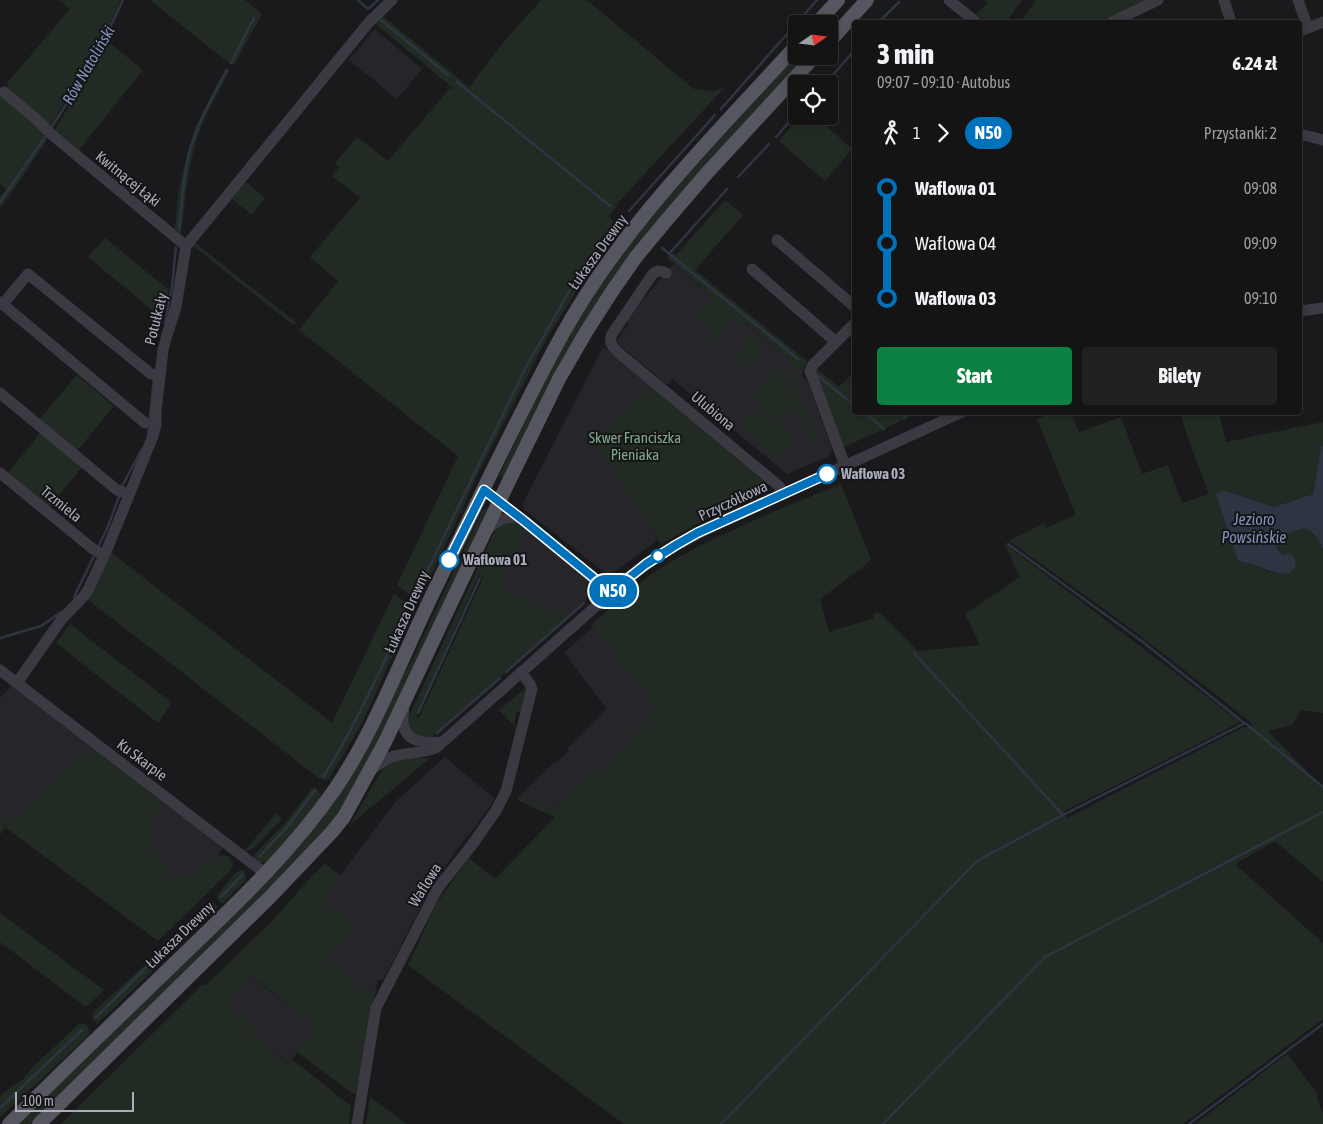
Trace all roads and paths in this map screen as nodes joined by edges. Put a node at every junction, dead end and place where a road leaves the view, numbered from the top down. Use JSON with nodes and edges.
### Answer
{"nodes":[{"id":1,"x":392,"y":0,"type":"edge"},
{"id":2,"x":838,"y":0,"type":"edge"},
{"id":3,"x":867,"y":0,"type":"edge"},
{"id":4,"x":950,"y":0,"type":"edge"},
{"id":5,"x":1158,"y":0,"type":"edge"},
{"id":6,"x":1224,"y":0,"type":"edge"},
{"id":7,"x":1298,"y":0,"type":"edge"},
{"id":8,"x":824,"y":15,"type":"edge"},
{"id":9,"x":974,"y":20,"type":"edge"},
{"id":10,"x":1116,"y":20,"type":"edge"},
{"id":11,"x":1229,"y":20,"type":"edge"},
{"id":12,"x":1323,"y":22,"type":"edge"},
{"id":13,"x":1304,"y":29,"type":"edge"},
{"id":14,"x":838,"y":32,"type":"edge"},
{"id":15,"x":788,"y":55,"type":"edge"},
{"id":16,"x":807,"y":65,"type":"edge"},
{"id":17,"x":4,"y":92,"type":"dead end"},
{"id":18,"x":1302,"y":136,"type":"edge"},
{"id":19,"x":1323,"y":140,"type":"edge"},
{"id":20,"x":777,"y":240,"type":"dead end"},
{"id":21,"x":186,"y":246,"type":"junction"},
{"id":22,"x":752,"y":269,"type":"dead end"},
{"id":23,"x":666,"y":273,"type":"dead end"},
{"id":24,"x":1,"y":303,"type":"edge"},
{"id":25,"x":852,"y":304,"type":"edge"},
{"id":26,"x":1323,"y":308,"type":"edge"},
{"id":27,"x":1302,"y":311,"type":"edge"},
{"id":28,"x":852,"y":326,"type":"edge"},
{"id":29,"x":836,"y":342,"type":"junction"},
{"id":30,"x":156,"y":375,"type":"junction"},
{"id":31,"x":0,"y":393,"type":"edge"},
{"id":32,"x":956,"y":415,"type":"edge"},
{"id":33,"x":145,"y":423,"type":"dead end"},
{"id":34,"x":846,"y":466,"type":"junction"},
{"id":35,"x":0,"y":473,"type":"edge"},
{"id":36,"x":484,"y":490,"type":"junction"},
{"id":37,"x":123,"y":492,"type":"junction"},
{"id":38,"x":784,"y":494,"type":"junction"},
{"id":39,"x":499,"y":502,"type":"junction"},
{"id":40,"x":523,"y":520,"type":"junction"},
{"id":41,"x":486,"y":530,"type":"junction"},
{"id":42,"x":99,"y":552,"type":"junction"},
{"id":43,"x":611,"y":592,"type":"junction"},
{"id":44,"x":0,"y":670,"type":"edge"},
{"id":45,"x":521,"y":672,"type":"junction"},
{"id":46,"x":17,"y":683,"type":"junction"},
{"id":47,"x":405,"y":702,"type":"junction"},
{"id":48,"x":444,"y":742,"type":"junction"},
{"id":49,"x":370,"y":770,"type":"junction"},
{"id":50,"x":266,"y":874,"type":"junction"},
{"id":51,"x":9,"y":1124,"type":"edge"},
{"id":52,"x":39,"y":1124,"type":"edge"},
{"id":53,"x":357,"y":1124,"type":"edge"}],
"edges":[{"from":1,"to":21,"type":"street","name":"Potułkały"},
{"from":2,"to":8,"type":"main road"},
{"from":3,"to":14,"type":"main road"},
{"from":4,"to":9,"type":"street"},
{"from":5,"to":10,"type":"street"},
{"from":6,"to":11,"type":"street"},
{"from":7,"to":13,"type":"street"},
{"from":12,"to":13,"type":"street"},
{"from":15,"to":36,"type":"main road","name":"Łukasza Drewny"},
{"from":16,"to":39,"type":"main road"},
{"from":17,"to":21,"type":"street","name":"Kwitnącej Łąki"},
{"from":18,"to":19,"type":"street"},
{"from":20,"to":25,"type":"street"},
{"from":21,"to":30,"type":"street","name":"Potułkały"},
{"from":22,"to":29,"type":"street"},
{"from":23,"to":38,"type":"street","name":"Ulubiona"},
{"from":24,"to":30,"type":"street"},
{"from":24,"to":33,"type":"street"},
{"from":26,"to":27,"type":"street"},
{"from":28,"to":29,"type":"street"},
{"from":29,"to":34,"type":"street"},
{"from":30,"to":37,"type":"street","name":"Potułkały"},
{"from":31,"to":37,"type":"street"},
{"from":32,"to":34,"type":"street","name":"Przyczółkowa"},
{"from":34,"to":38,"type":"street","name":"Przyczółkowa"},
{"from":35,"to":42,"type":"street","name":"Trzmiela"},
{"from":36,"to":39,"type":"street"},
{"from":36,"to":50,"type":"main road","name":"Łukasza Drewny"},
{"from":37,"to":42,"type":"street","name":"Potułkały"},
{"from":38,"to":43,"type":"street","name":"Przyczółkowa"},
{"from":39,"to":40,"type":"street"},
{"from":39,"to":41,"type":"main road"},
{"from":40,"to":41,"type":"street"},
{"from":40,"to":43,"type":"street"},
{"from":41,"to":47,"type":"main road"},
{"from":42,"to":46,"type":"street","name":"Potułkały"},
{"from":43,"to":45,"type":"street","name":"Przyczółkowa"},
{"from":44,"to":46,"type":"street","name":"Ku Skarpie"},
{"from":45,"to":48,"type":"street","name":"Przyczółkowa"},
{"from":45,"to":53,"type":"street","name":"Waflowa"},
{"from":46,"to":50,"type":"street","name":"Ku Skarpie"},
{"from":47,"to":48,"type":"street"},
{"from":47,"to":49,"type":"main road"},
{"from":48,"to":49,"type":"street","name":"Przyczółkowa"},
{"from":49,"to":52,"type":"main road"},
{"from":50,"to":51,"type":"main road","name":"Łukasza Drewny"}]}
